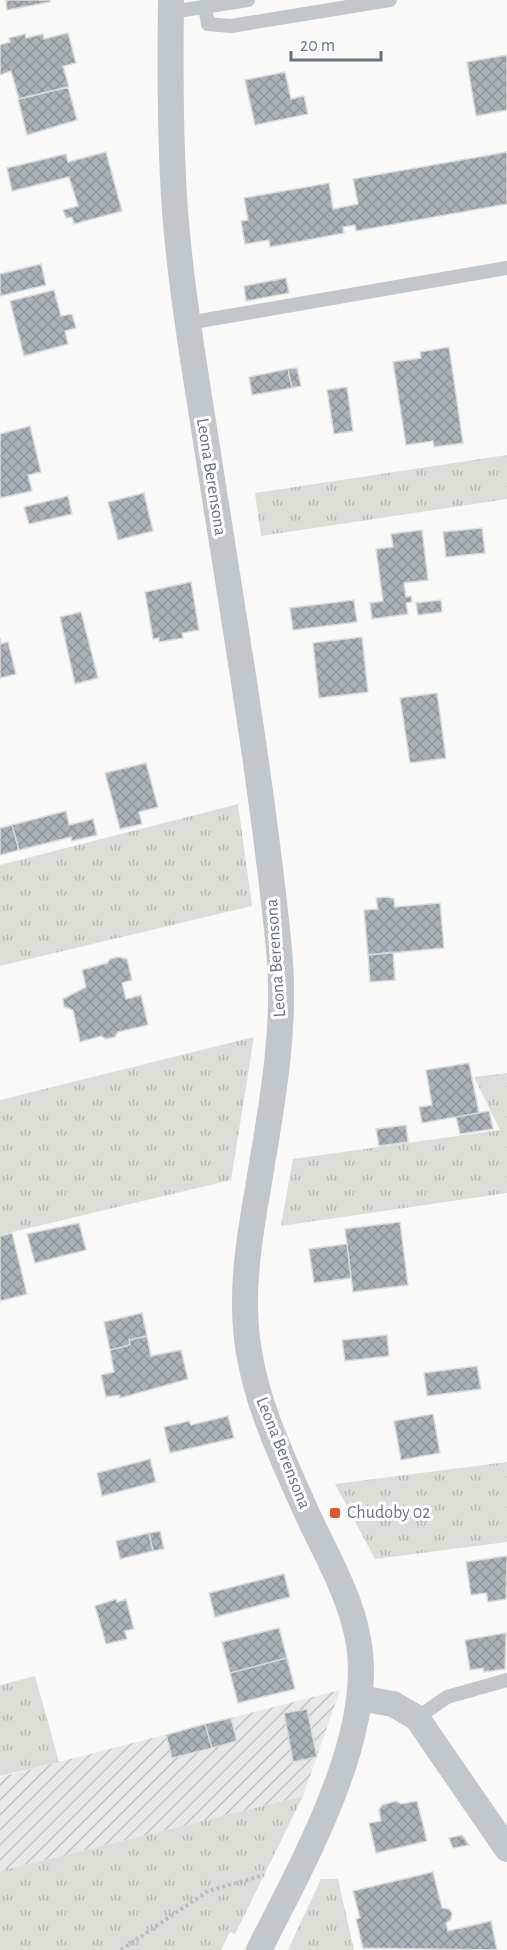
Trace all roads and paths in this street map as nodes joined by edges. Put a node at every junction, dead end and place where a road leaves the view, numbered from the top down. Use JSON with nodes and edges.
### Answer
{"nodes":[{"id":1,"x":248,"y":0,"type":"edge"},
{"id":2,"x":390,"y":0,"type":"edge"},
{"id":3,"x":171,"y":6,"type":"edge"},
{"id":4,"x":205,"y":7,"type":"junction"},
{"id":5,"x":507,"y":268,"type":"edge"},
{"id":6,"x":188,"y":323,"type":"junction"},
{"id":7,"x":507,"y":1680,"type":"edge"},
{"id":8,"x":360,"y":1698,"type":"junction"},
{"id":9,"x":417,"y":1718,"type":"junction"},
{"id":10,"x":507,"y":1849,"type":"edge"},
{"id":11,"x":269,"y":1874,"type":"dead end"},
{"id":12,"x":121,"y":1950,"type":"edge"},
{"id":13,"x":259,"y":1950,"type":"edge"}],
"edges":[{"from":1,"to":4,"type":"lane"},
{"from":2,"to":4,"type":"lane"},
{"from":3,"to":4,"type":"lane"},
{"from":3,"to":6,"type":"street","name":"Leona Berensona"},
{"from":5,"to":6,"type":"lane"},
{"from":6,"to":8,"type":"street","name":"Leona Berensona"},
{"from":7,"to":9,"type":"lane"},
{"from":8,"to":9,"type":"street"},
{"from":8,"to":13,"type":"street","name":"Leona Berensona"},
{"from":9,"to":10,"type":"street"},
{"from":11,"to":12,"type":"path"}]}
